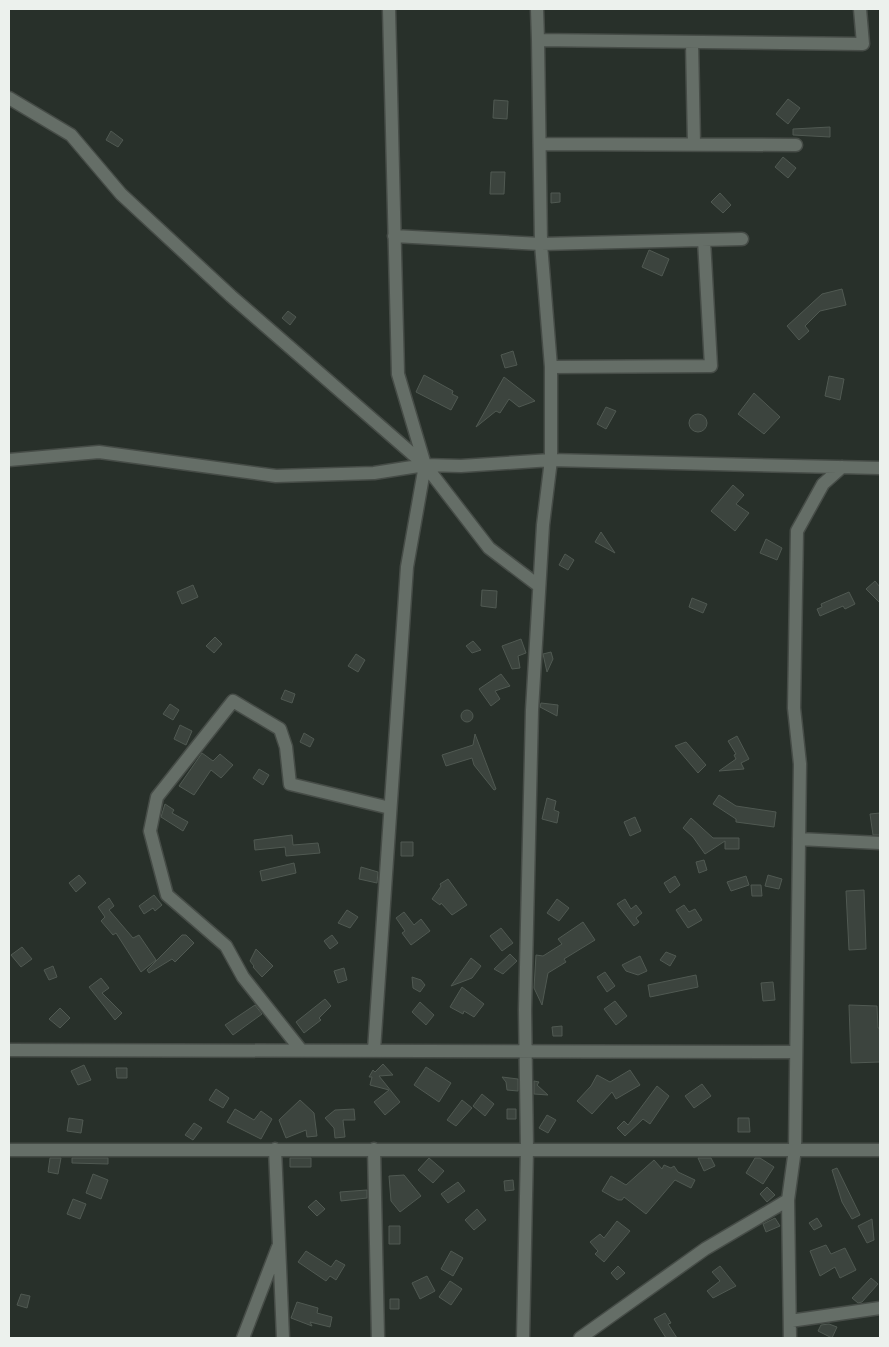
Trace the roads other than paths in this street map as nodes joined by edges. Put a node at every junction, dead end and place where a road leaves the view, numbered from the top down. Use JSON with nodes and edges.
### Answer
{"nodes":[{"id":1,"x":389,"y":9,"type":"edge"},
{"id":2,"x":537,"y":9,"type":"edge"},
{"id":3,"x":860,"y":9,"type":"edge"},
{"id":4,"x":538,"y":40,"type":"junction"},
{"id":5,"x":692,"y":42,"type":"junction"},
{"id":6,"x":9,"y":98,"type":"edge"},
{"id":7,"x":540,"y":144,"type":"junction"},
{"id":8,"x":694,"y":144,"type":"junction"},
{"id":9,"x":796,"y":145,"type":"dead end"},
{"id":10,"x":394,"y":236,"type":"junction"},
{"id":11,"x":742,"y":239,"type":"dead end"},
{"id":12,"x":704,"y":240,"type":"junction"},
{"id":13,"x":541,"y":244,"type":"junction"},
{"id":14,"x":551,"y":367,"type":"junction"},
{"id":15,"x":9,"y":460,"type":"edge"},
{"id":16,"x":551,"y":460,"type":"junction"},
{"id":17,"x":425,"y":465,"type":"junction"},
{"id":18,"x":842,"y":467,"type":"junction"},
{"id":19,"x":880,"y":468,"type":"edge"},
{"id":20,"x":539,"y":586,"type":"junction"},
{"id":21,"x":390,"y":808,"type":"junction"},
{"id":22,"x":799,"y":839,"type":"junction"},
{"id":23,"x":880,"y":843,"type":"edge"},
{"id":24,"x":9,"y":1050,"type":"edge"},
{"id":25,"x":301,"y":1050,"type":"junction"},
{"id":26,"x":374,"y":1050,"type":"junction"},
{"id":27,"x":525,"y":1051,"type":"junction"},
{"id":28,"x":796,"y":1052,"type":"junction"},
{"id":29,"x":275,"y":1149,"type":"junction"},
{"id":30,"x":374,"y":1149,"type":"junction"},
{"id":31,"x":527,"y":1149,"type":"junction"},
{"id":32,"x":795,"y":1149,"type":"junction"},
{"id":33,"x":9,"y":1150,"type":"edge"},
{"id":34,"x":880,"y":1150,"type":"edge"},
{"id":35,"x":788,"y":1200,"type":"junction"},
{"id":36,"x":280,"y":1242,"type":"junction"},
{"id":37,"x":880,"y":1308,"type":"edge"},
{"id":38,"x":790,"y":1321,"type":"junction"},
{"id":39,"x":243,"y":1338,"type":"edge"},
{"id":40,"x":283,"y":1338,"type":"edge"},
{"id":41,"x":378,"y":1338,"type":"edge"},
{"id":42,"x":523,"y":1338,"type":"edge"},
{"id":43,"x":580,"y":1338,"type":"edge"},
{"id":44,"x":790,"y":1338,"type":"edge"}],
"edges":[{"from":1,"to":10,"type":"street"},
{"from":2,"to":4,"type":"street"},
{"from":3,"to":5,"type":"street"},
{"from":4,"to":5,"type":"street"},
{"from":4,"to":7,"type":"street"},
{"from":5,"to":8,"type":"street"},
{"from":6,"to":17,"type":"street"},
{"from":7,"to":8,"type":"street"},
{"from":7,"to":13,"type":"street"},
{"from":8,"to":9,"type":"street"},
{"from":10,"to":13,"type":"street"},
{"from":10,"to":17,"type":"street"},
{"from":11,"to":12,"type":"street"},
{"from":12,"to":13,"type":"street"},
{"from":12,"to":14,"type":"street"},
{"from":13,"to":14,"type":"street"},
{"from":14,"to":16,"type":"street"},
{"from":15,"to":17,"type":"street"},
{"from":16,"to":17,"type":"street"},
{"from":16,"to":18,"type":"street"},
{"from":16,"to":20,"type":"street"},
{"from":17,"to":20,"type":"street"},
{"from":17,"to":21,"type":"street"},
{"from":18,"to":19,"type":"street"},
{"from":18,"to":22,"type":"street"},
{"from":20,"to":27,"type":"street"},
{"from":21,"to":25,"type":"street"},
{"from":21,"to":26,"type":"street"},
{"from":22,"to":23,"type":"street"},
{"from":22,"to":28,"type":"street"},
{"from":24,"to":25,"type":"street"},
{"from":25,"to":26,"type":"street"},
{"from":26,"to":27,"type":"street"},
{"from":27,"to":28,"type":"street"},
{"from":27,"to":31,"type":"street"},
{"from":28,"to":32,"type":"street"},
{"from":29,"to":30,"type":"street"},
{"from":29,"to":33,"type":"street"},
{"from":29,"to":36,"type":"street"},
{"from":30,"to":31,"type":"street"},
{"from":30,"to":41,"type":"street"},
{"from":31,"to":32,"type":"street"},
{"from":31,"to":42,"type":"street"},
{"from":32,"to":34,"type":"street"},
{"from":32,"to":35,"type":"street"},
{"from":35,"to":38,"type":"street"},
{"from":35,"to":43,"type":"street"},
{"from":36,"to":39,"type":"street"},
{"from":36,"to":40,"type":"street"},
{"from":37,"to":38,"type":"street"},
{"from":38,"to":44,"type":"street"}]}
